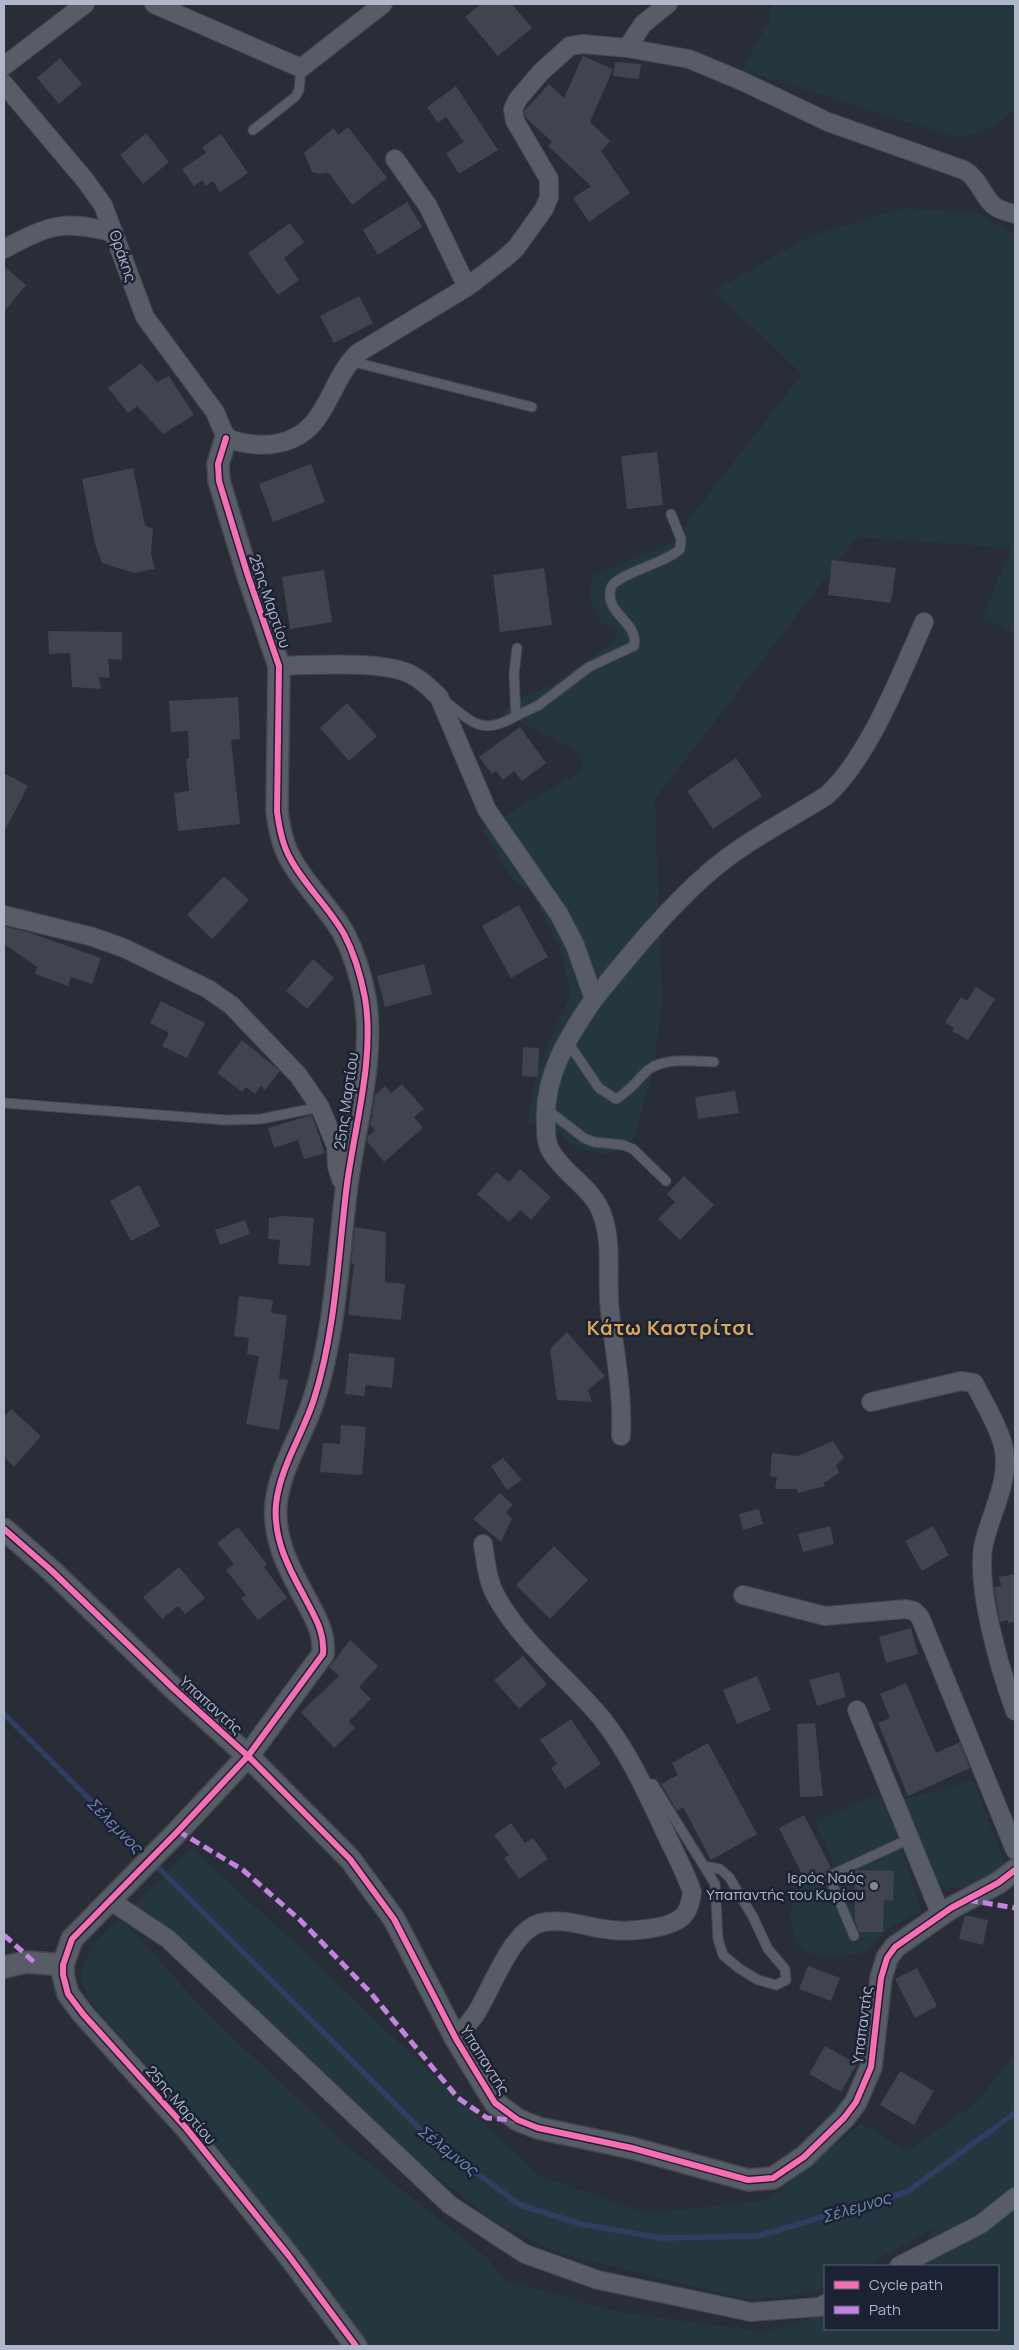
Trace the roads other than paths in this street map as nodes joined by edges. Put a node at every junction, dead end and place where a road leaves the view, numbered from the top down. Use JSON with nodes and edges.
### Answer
{"nodes":[{"id":1,"x":85,"y":4,"type":"edge"},
{"id":2,"x":154,"y":4,"type":"edge"},
{"id":3,"x":383,"y":4,"type":"edge"},
{"id":4,"x":668,"y":4,"type":"edge"},
{"id":5,"x":627,"y":48,"type":"junction"},
{"id":6,"x":4,"y":66,"type":"edge"},
{"id":7,"x":301,"y":68,"type":"junction"},
{"id":8,"x":4,"y":84,"type":"edge"},
{"id":9,"x":253,"y":130,"type":"dead end"},
{"id":10,"x":395,"y":159,"type":"dead end"},
{"id":11,"x":1015,"y":214,"type":"edge"},
{"id":12,"x":114,"y":233,"type":"junction"},
{"id":13,"x":4,"y":249,"type":"edge"},
{"id":14,"x":466,"y":287,"type":"junction"},
{"id":15,"x":350,"y":361,"type":"junction"},
{"id":16,"x":532,"y":407,"type":"dead end"},
{"id":17,"x":226,"y":438,"type":"junction"},
{"id":18,"x":672,"y":514,"type":"dead end"},
{"id":19,"x":924,"y":622,"type":"dead end"},
{"id":20,"x":517,"y":648,"type":"dead end"},
{"id":21,"x":279,"y":666,"type":"junction"},
{"id":22,"x":439,"y":697,"type":"junction"},
{"id":23,"x":516,"y":716,"type":"junction"},
{"id":24,"x":4,"y":915,"type":"edge"},
{"id":25,"x":594,"y":999,"type":"junction"},
{"id":26,"x":566,"y":1041,"type":"junction"},
{"id":27,"x":714,"y":1062,"type":"dead end"},
{"id":28,"x":4,"y":1103,"type":"edge"},
{"id":29,"x":320,"y":1107,"type":"junction"},
{"id":30,"x":545,"y":1108,"type":"junction"},
{"id":31,"x":666,"y":1181,"type":"dead end"},
{"id":32,"x":348,"y":1182,"type":"junction"},
{"id":33,"x":871,"y":1402,"type":"dead end"},
{"id":34,"x":621,"y":1436,"type":"dead end"},
{"id":35,"x":4,"y":1529,"type":"edge"},
{"id":36,"x":483,"y":1544,"type":"dead end"},
{"id":37,"x":743,"y":1595,"type":"dead end"},
{"id":38,"x":857,"y":1710,"type":"dead end"},
{"id":39,"x":1015,"y":1711,"type":"edge"},
{"id":40,"x":248,"y":1756,"type":"junction"},
{"id":41,"x":644,"y":1784,"type":"junction"},
{"id":42,"x":908,"y":1839,"type":"junction"},
{"id":43,"x":1015,"y":1850,"type":"edge"},
{"id":44,"x":704,"y":1866,"type":"dead end"},
{"id":45,"x":1015,"y":1870,"type":"edge"},
{"id":46,"x":111,"y":1900,"type":"junction"},
{"id":47,"x":941,"y":1914,"type":"junction"},
{"id":48,"x":854,"y":1936,"type":"dead end"},
{"id":49,"x":62,"y":1965,"type":"junction"},
{"id":50,"x":4,"y":1967,"type":"edge"},
{"id":51,"x":456,"y":2039,"type":"junction"},
{"id":52,"x":1015,"y":2197,"type":"edge"},
{"id":53,"x":901,"y":2265,"type":"edge"},
{"id":54,"x":824,"y":2304,"type":"edge"},
{"id":55,"x":356,"y":2346,"type":"edge"}],
"edges":[{"from":1,"to":6,"type":"street"},
{"from":2,"to":7,"type":"street"},
{"from":3,"to":7,"type":"street"},
{"from":4,"to":5,"type":"street"},
{"from":5,"to":11,"type":"street"},
{"from":5,"to":14,"type":"street"},
{"from":7,"to":9,"type":"lane"},
{"from":8,"to":12,"type":"street","name":"Θράκης"},
{"from":10,"to":14,"type":"street"},
{"from":12,"to":13,"type":"street"},
{"from":12,"to":17,"type":"street","name":"Θράκης"},
{"from":14,"to":15,"type":"street"},
{"from":15,"to":16,"type":"lane"},
{"from":15,"to":17,"type":"street"},
{"from":17,"to":21,"type":"street","name":"25ης Μαρτίου"},
{"from":18,"to":23,"type":"lane"},
{"from":19,"to":25,"type":"street"},
{"from":20,"to":23,"type":"lane"},
{"from":21,"to":22,"type":"street"},
{"from":21,"to":32,"type":"street","name":"25ης Μαρτίου"},
{"from":22,"to":23,"type":"lane"},
{"from":22,"to":25,"type":"street"},
{"from":24,"to":29,"type":"street"},
{"from":25,"to":26,"type":"street"},
{"from":26,"to":27,"type":"lane"},
{"from":26,"to":30,"type":"street"},
{"from":28,"to":29,"type":"lane"},
{"from":29,"to":32,"type":"street"},
{"from":30,"to":31,"type":"lane"},
{"from":30,"to":34,"type":"street"},
{"from":32,"to":40,"type":"street","name":"25ης Μαρτίου"},
{"from":33,"to":39,"type":"street"},
{"from":35,"to":40,"type":"street","name":"Υπαπαντής"},
{"from":36,"to":41,"type":"street"},
{"from":37,"to":43,"type":"street"},
{"from":38,"to":42,"type":"street"},
{"from":40,"to":46,"type":"street","name":"25ης Μαρτίου"},
{"from":40,"to":51,"type":"street","name":"Υπαπαντής"},
{"from":41,"to":44,"type":"lane"},
{"from":41,"to":51,"type":"street"},
{"from":42,"to":47,"type":"street"},
{"from":42,"to":48,"type":"lane"},
{"from":45,"to":47,"type":"street","name":"Υπαπαντής"},
{"from":46,"to":49,"type":"street"},
{"from":46,"to":54,"type":"street"},
{"from":47,"to":51,"type":"street","name":"Υπαπαντής"},
{"from":49,"to":50,"type":"street"},
{"from":49,"to":55,"type":"street","name":"25ης Μαρτίου"},
{"from":52,"to":53,"type":"street"}]}
